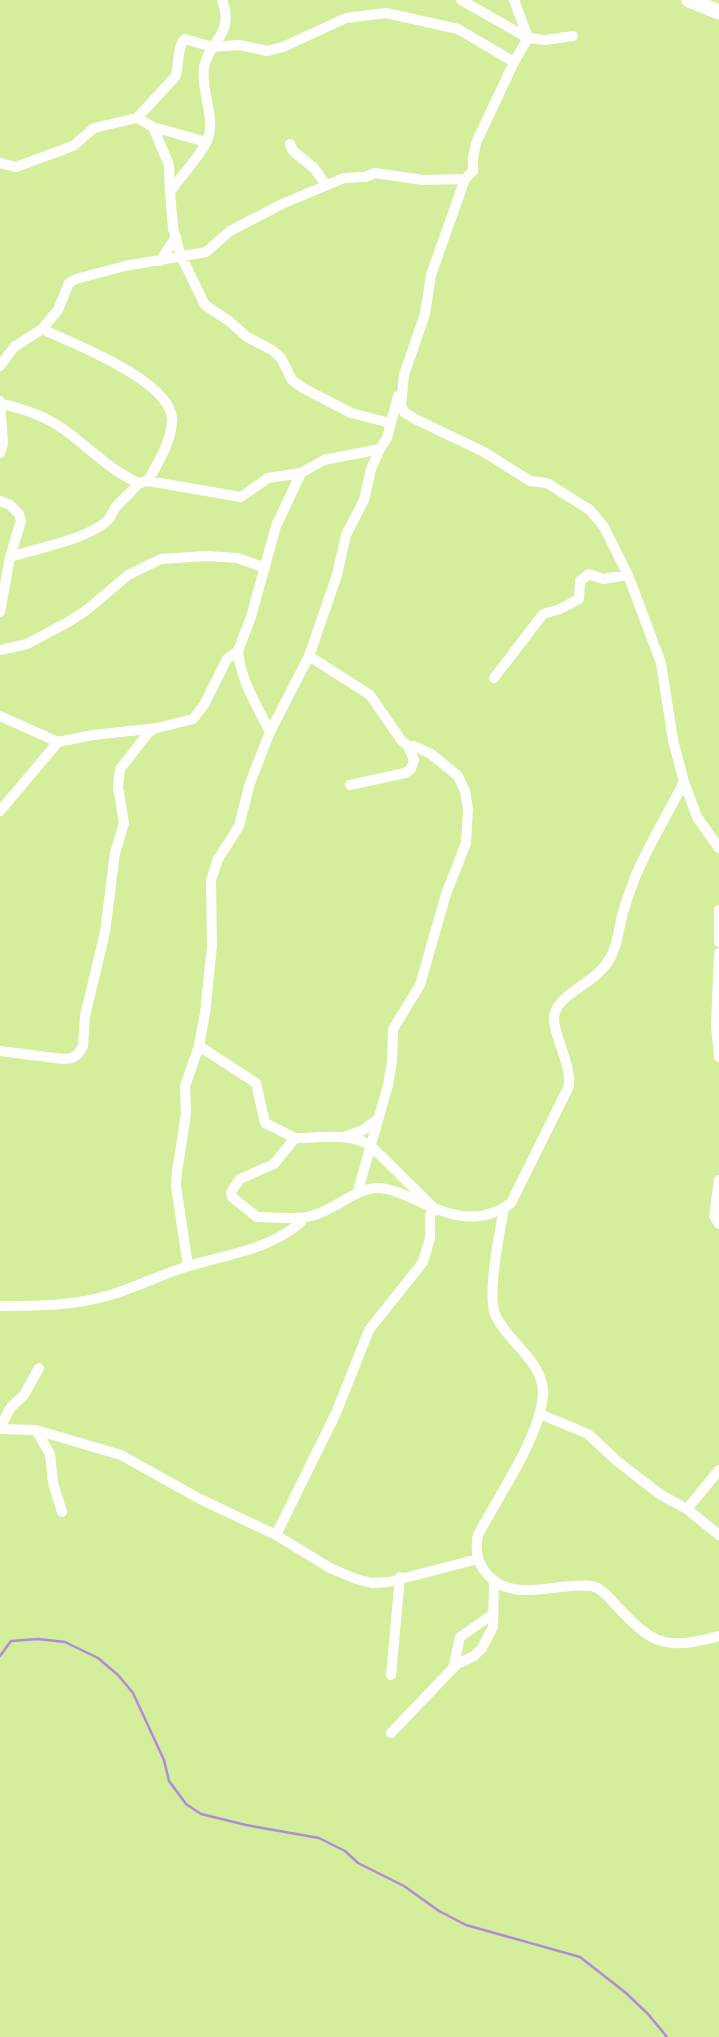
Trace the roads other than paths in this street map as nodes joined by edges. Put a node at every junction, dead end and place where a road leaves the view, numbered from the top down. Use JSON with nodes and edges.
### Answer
{"nodes":[{"id":1,"x":222,"y":0,"type":"edge"},
{"id":2,"x":461,"y":0,"type":"edge"},
{"id":3,"x":514,"y":0,"type":"edge"},
{"id":4,"x":689,"y":0,"type":"edge"},
{"id":5,"x":719,"y":12,"type":"edge"},
{"id":6,"x":573,"y":36,"type":"dead end"},
{"id":7,"x":528,"y":38,"type":"junction"},
{"id":8,"x":212,"y":47,"type":"junction"},
{"id":9,"x":514,"y":62,"type":"junction"},
{"id":10,"x":137,"y":118,"type":"junction"},
{"id":11,"x":153,"y":127,"type":"junction"},
{"id":12,"x":206,"y":142,"type":"junction"},
{"id":13,"x":290,"y":144,"type":"dead end"},
{"id":14,"x":0,"y":163,"type":"edge"},
{"id":15,"x":465,"y":179,"type":"junction"},
{"id":16,"x":326,"y":185,"type":"junction"},
{"id":17,"x":170,"y":192,"type":"junction"},
{"id":18,"x":176,"y":237,"type":"junction"},
{"id":19,"x":180,"y":256,"type":"junction"},
{"id":20,"x":160,"y":261,"type":"junction"},
{"id":21,"x":42,"y":329,"type":"junction"},
{"id":22,"x":0,"y":366,"type":"edge"},
{"id":23,"x":402,"y":389,"type":"junction"},
{"id":24,"x":0,"y":402,"type":"edge"},
{"id":25,"x":390,"y":423,"type":"junction"},
{"id":26,"x":380,"y":449,"type":"junction"},
{"id":27,"x":0,"y":453,"type":"edge"},
{"id":28,"x":302,"y":473,"type":"junction"},
{"id":29,"x":143,"y":482,"type":"junction"},
{"id":30,"x":0,"y":501,"type":"edge"},
{"id":31,"x":10,"y":557,"type":"junction"},
{"id":32,"x":265,"y":568,"type":"junction"},
{"id":33,"x":628,"y":575,"type":"junction"},
{"id":34,"x":0,"y":612,"type":"edge"},
{"id":35,"x":0,"y":650,"type":"edge"},
{"id":36,"x":238,"y":652,"type":"junction"},
{"id":37,"x":309,"y":656,"type":"junction"},
{"id":38,"x":494,"y":678,"type":"dead end"},
{"id":39,"x":0,"y":716,"type":"edge"},
{"id":40,"x":157,"y":728,"type":"junction"},
{"id":41,"x":270,"y":732,"type":"junction"},
{"id":42,"x":58,"y":742,"type":"junction"},
{"id":43,"x":408,"y":746,"type":"junction"},
{"id":44,"x":684,"y":782,"type":"junction"},
{"id":45,"x":350,"y":785,"type":"dead end"},
{"id":46,"x":0,"y":811,"type":"edge"},
{"id":47,"x":719,"y":848,"type":"edge"},
{"id":48,"x":719,"y":910,"type":"edge"},
{"id":49,"x":719,"y":942,"type":"edge"},
{"id":50,"x":719,"y":952,"type":"edge"},
{"id":51,"x":199,"y":1046,"type":"junction"},
{"id":52,"x":0,"y":1051,"type":"edge"},
{"id":53,"x":719,"y":1057,"type":"edge"},
{"id":54,"x":378,"y":1119,"type":"junction"},
{"id":55,"x":295,"y":1138,"type":"junction"},
{"id":56,"x":343,"y":1138,"type":"junction"},
{"id":57,"x":371,"y":1146,"type":"junction"},
{"id":58,"x":719,"y":1180,"type":"edge"},
{"id":59,"x":357,"y":1194,"type":"junction"},
{"id":60,"x":504,"y":1208,"type":"junction"},
{"id":61,"x":435,"y":1209,"type":"junction"},
{"id":62,"x":301,"y":1222,"type":"dead end"},
{"id":63,"x":719,"y":1224,"type":"edge"},
{"id":64,"x":188,"y":1266,"type":"junction"},
{"id":65,"x":0,"y":1306,"type":"edge"},
{"id":66,"x":39,"y":1368,"type":"dead end"},
{"id":67,"x":540,"y":1414,"type":"junction"},
{"id":68,"x":0,"y":1428,"type":"edge"},
{"id":69,"x":36,"y":1430,"type":"junction"},
{"id":70,"x":719,"y":1470,"type":"edge"},
{"id":71,"x":687,"y":1509,"type":"junction"},
{"id":72,"x":62,"y":1512,"type":"dead end"},
{"id":73,"x":276,"y":1535,"type":"junction"},
{"id":74,"x":719,"y":1535,"type":"edge"},
{"id":75,"x":478,"y":1559,"type":"junction"},
{"id":76,"x":400,"y":1578,"type":"junction"},
{"id":77,"x":494,"y":1583,"type":"junction"},
{"id":78,"x":493,"y":1614,"type":"junction"},
{"id":79,"x":719,"y":1636,"type":"edge"},
{"id":80,"x":453,"y":1669,"type":"junction"},
{"id":81,"x":391,"y":1675,"type":"dead end"},
{"id":82,"x":390,"y":1733,"type":"dead end"}],
"edges":[{"from":1,"to":8,"type":"street"},
{"from":2,"to":7,"type":"street"},
{"from":3,"to":7,"type":"street"},
{"from":4,"to":5,"type":"highway"},
{"from":6,"to":7,"type":"street"},
{"from":7,"to":9,"type":"street"},
{"from":8,"to":9,"type":"street"},
{"from":8,"to":10,"type":"street"},
{"from":8,"to":12,"type":"street"},
{"from":9,"to":15,"type":"street"},
{"from":10,"to":11,"type":"street"},
{"from":10,"to":14,"type":"street"},
{"from":11,"to":12,"type":"street"},
{"from":11,"to":17,"type":"street"},
{"from":12,"to":17,"type":"street"},
{"from":13,"to":16,"type":"street"},
{"from":15,"to":16,"type":"street"},
{"from":15,"to":23,"type":"street"},
{"from":16,"to":19,"type":"street"},
{"from":17,"to":18,"type":"street"},
{"from":18,"to":19,"type":"street"},
{"from":18,"to":20,"type":"street"},
{"from":19,"to":20,"type":"street"},
{"from":19,"to":25,"type":"street"},
{"from":20,"to":21,"type":"street"},
{"from":21,"to":22,"type":"street"},
{"from":21,"to":29,"type":"street"},
{"from":23,"to":25,"type":"street"},
{"from":23,"to":33,"type":"street"},
{"from":24,"to":27,"type":"street"},
{"from":24,"to":29,"type":"street"},
{"from":25,"to":26,"type":"street"},
{"from":26,"to":28,"type":"street"},
{"from":26,"to":37,"type":"street"},
{"from":28,"to":29,"type":"street"},
{"from":28,"to":32,"type":"street"},
{"from":29,"to":31,"type":"street"},
{"from":30,"to":31,"type":"street"},
{"from":31,"to":34,"type":"street"},
{"from":32,"to":35,"type":"street"},
{"from":32,"to":36,"type":"street"},
{"from":33,"to":38,"type":"street"},
{"from":33,"to":44,"type":"street"},
{"from":36,"to":40,"type":"street"},
{"from":36,"to":41,"type":"street"},
{"from":37,"to":41,"type":"street"},
{"from":37,"to":43,"type":"street"},
{"from":39,"to":42,"type":"street"},
{"from":40,"to":42,"type":"street"},
{"from":40,"to":52,"type":"street"},
{"from":41,"to":51,"type":"street"},
{"from":42,"to":46,"type":"street"},
{"from":43,"to":45,"type":"street"},
{"from":43,"to":54,"type":"street"},
{"from":44,"to":47,"type":"street"},
{"from":44,"to":60,"type":"street"},
{"from":48,"to":49,"type":"street"},
{"from":50,"to":53,"type":"street"},
{"from":51,"to":55,"type":"street"},
{"from":51,"to":64,"type":"street"},
{"from":54,"to":56,"type":"street"},
{"from":54,"to":57,"type":"street"},
{"from":55,"to":56,"type":"street"},
{"from":55,"to":59,"type":"street"},
{"from":56,"to":57,"type":"street"},
{"from":57,"to":59,"type":"street"},
{"from":57,"to":61,"type":"street"},
{"from":58,"to":63,"type":"street"},
{"from":59,"to":61,"type":"street"},
{"from":60,"to":61,"type":"street"},
{"from":60,"to":67,"type":"street"},
{"from":61,"to":73,"type":"street"},
{"from":62,"to":64,"type":"street"},
{"from":64,"to":65,"type":"street"},
{"from":66,"to":68,"type":"street"},
{"from":67,"to":71,"type":"street"},
{"from":67,"to":75,"type":"street"},
{"from":68,"to":69,"type":"street"},
{"from":69,"to":72,"type":"street"},
{"from":69,"to":73,"type":"street"},
{"from":70,"to":71,"type":"street"},
{"from":71,"to":74,"type":"street"},
{"from":73,"to":76,"type":"street"},
{"from":75,"to":76,"type":"street"},
{"from":75,"to":77,"type":"street"},
{"from":76,"to":81,"type":"street"},
{"from":77,"to":78,"type":"street"},
{"from":77,"to":79,"type":"street"},
{"from":78,"to":80,"type":"street"},
{"from":78,"to":80,"type":"street"},
{"from":80,"to":82,"type":"street"}]}
